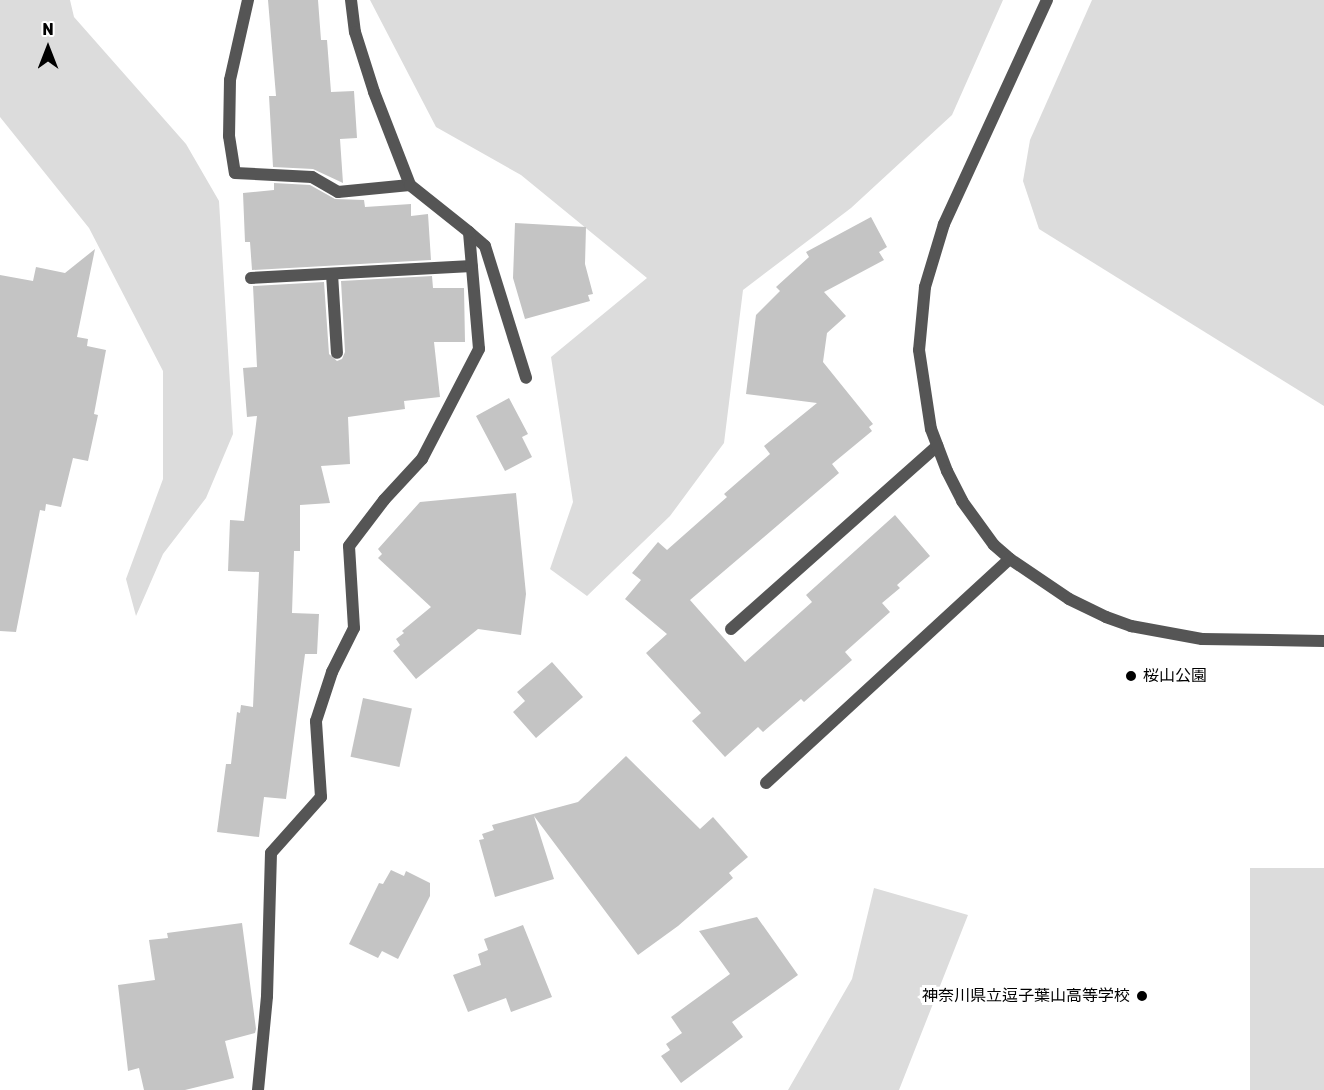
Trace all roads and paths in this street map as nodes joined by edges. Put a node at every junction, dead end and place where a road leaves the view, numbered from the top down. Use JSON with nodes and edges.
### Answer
{"nodes":[{"id":1,"x":248,"y":0,"type":"edge"},
{"id":2,"x":351,"y":0,"type":"edge"},
{"id":3,"x":1047,"y":0,"type":"edge"},
{"id":4,"x":410,"y":185,"type":"junction"},
{"id":5,"x":469,"y":232,"type":"junction"},
{"id":6,"x":472,"y":266,"type":"junction"},
{"id":7,"x":332,"y":274,"type":"junction"},
{"id":8,"x":251,"y":278,"type":"dead end"},
{"id":9,"x":337,"y":353,"type":"dead end"},
{"id":10,"x":526,"y":378,"type":"dead end"},
{"id":11,"x":937,"y":446,"type":"junction"},
{"id":12,"x":1010,"y":559,"type":"junction"},
{"id":13,"x":731,"y":629,"type":"dead end"},
{"id":14,"x":1324,"y":641,"type":"edge"},
{"id":15,"x":766,"y":783,"type":"dead end"},
{"id":16,"x":258,"y":1090,"type":"edge"}],
"edges":[{"from":1,"to":4,"type":"street"},
{"from":2,"to":4,"type":"street"},
{"from":3,"to":11,"type":"street"},
{"from":4,"to":5,"type":"street"},
{"from":5,"to":6,"type":"street"},
{"from":5,"to":10,"type":"street"},
{"from":6,"to":7,"type":"street"},
{"from":6,"to":16,"type":"street"},
{"from":7,"to":8,"type":"street"},
{"from":7,"to":9,"type":"street"},
{"from":11,"to":12,"type":"street"},
{"from":11,"to":13,"type":"street"},
{"from":12,"to":14,"type":"street"},
{"from":12,"to":15,"type":"street"}]}
